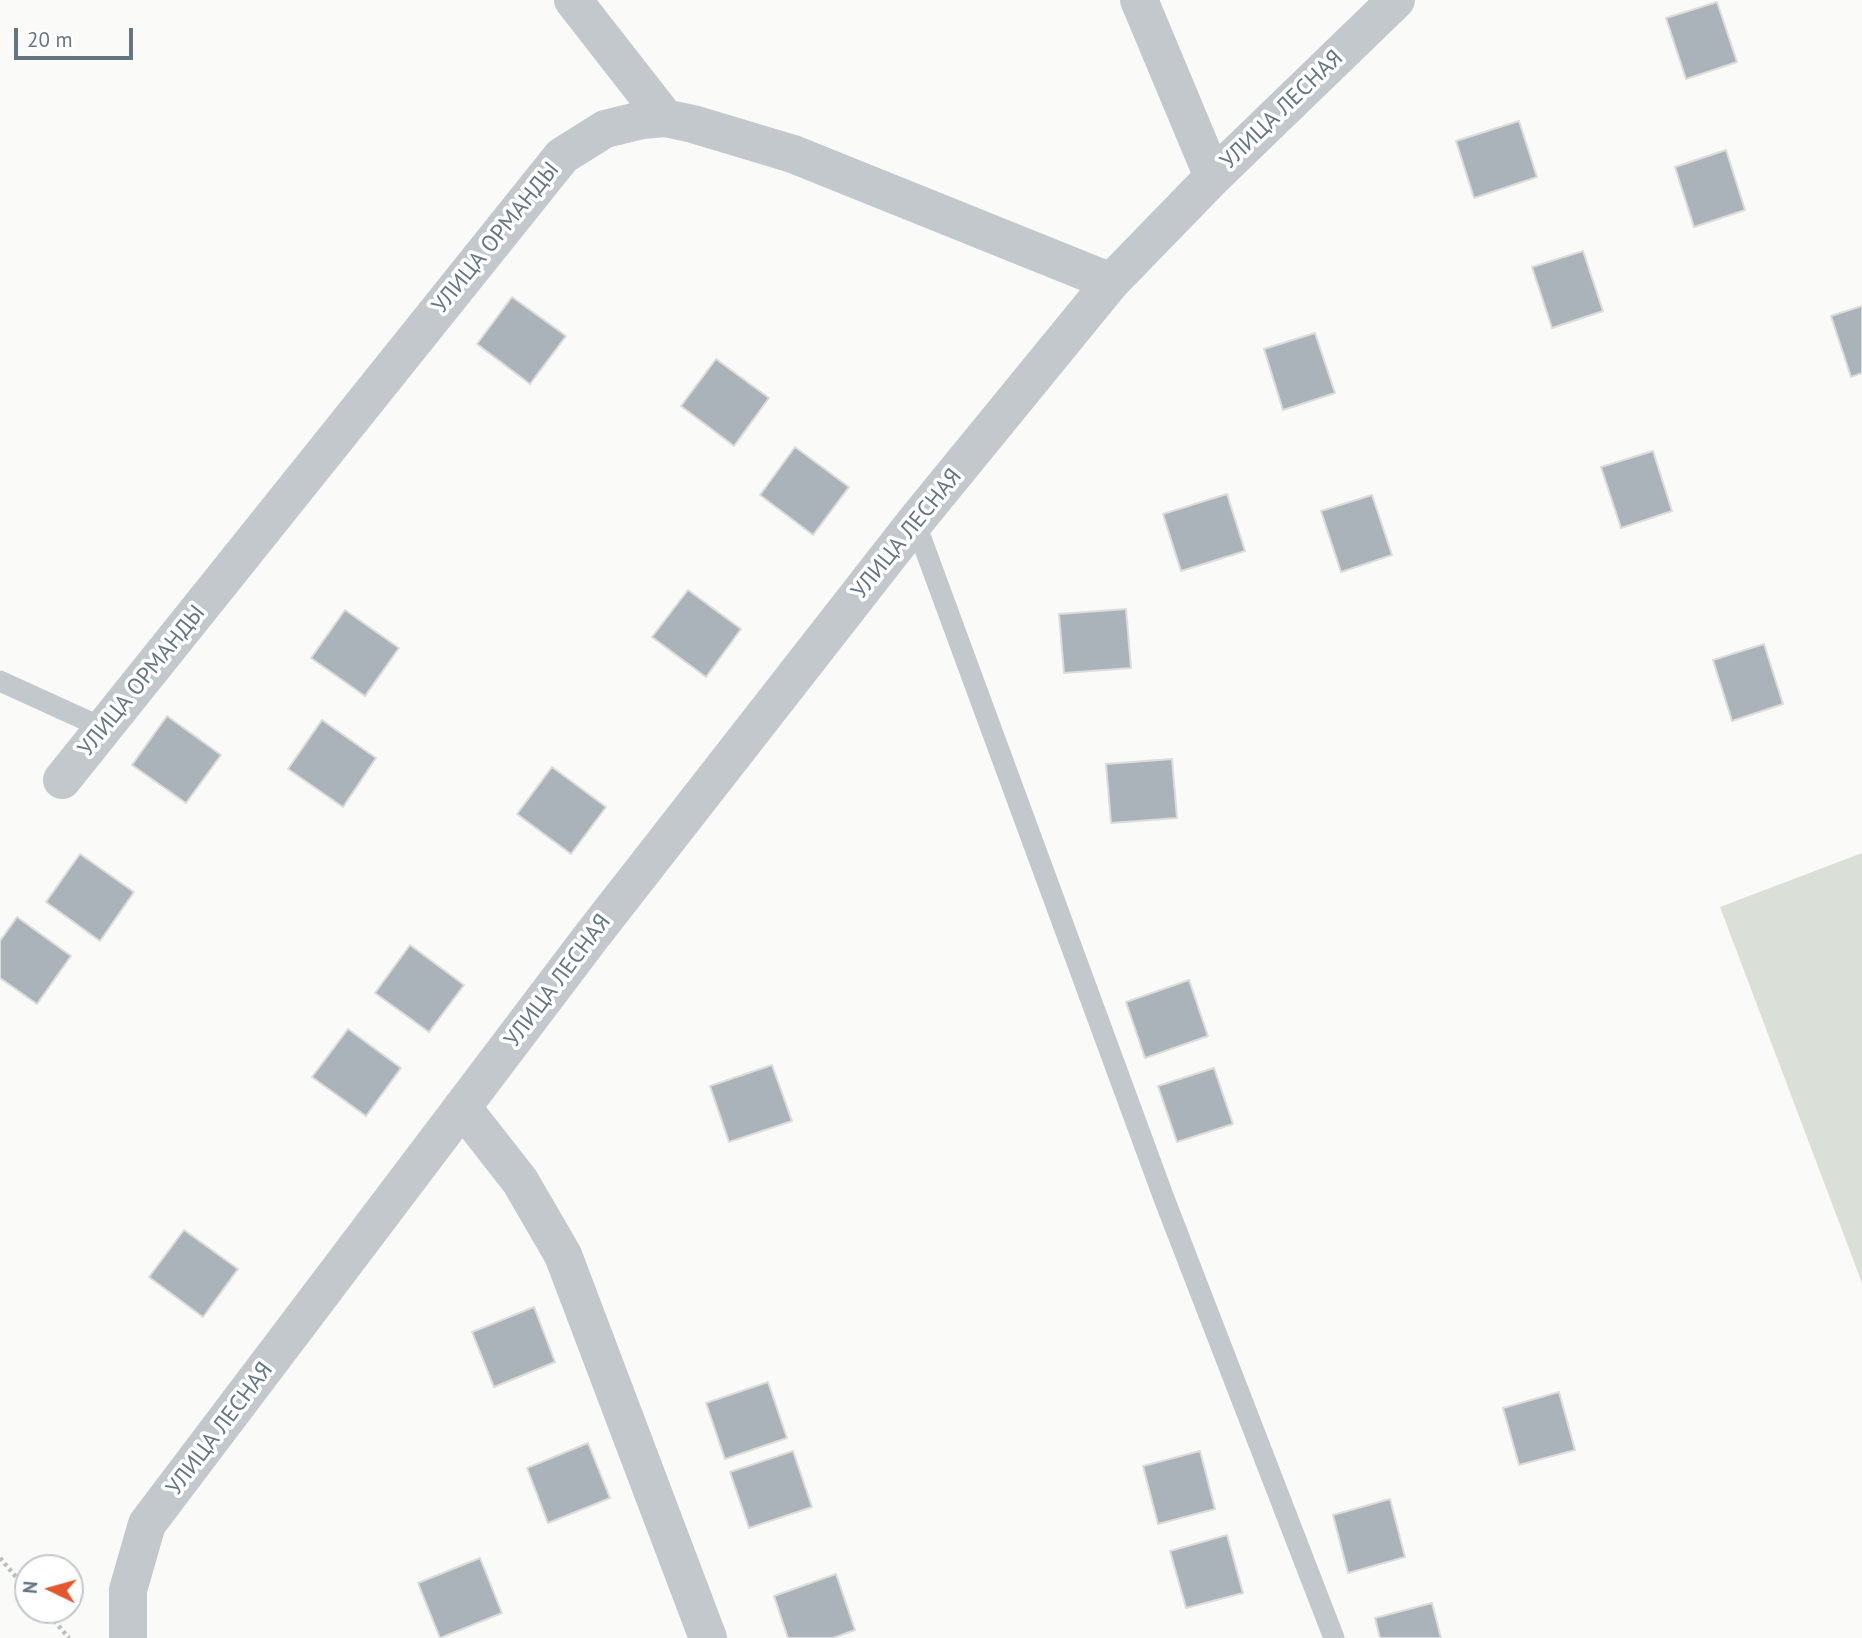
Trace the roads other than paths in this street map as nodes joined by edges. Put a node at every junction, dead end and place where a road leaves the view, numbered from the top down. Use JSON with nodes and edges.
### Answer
{"nodes":[{"id":1,"x":573,"y":0,"type":"edge"},
{"id":2,"x":1139,"y":0,"type":"edge"},
{"id":3,"x":1395,"y":0,"type":"edge"},
{"id":4,"x":665,"y":118,"type":"junction"},
{"id":5,"x":1213,"y":177,"type":"junction"},
{"id":6,"x":1111,"y":282,"type":"junction"},
{"id":7,"x":915,"y":522,"type":"junction"},
{"id":8,"x":0,"y":681,"type":"edge"},
{"id":9,"x":103,"y":728,"type":"junction"},
{"id":10,"x":62,"y":780,"type":"dead end"},
{"id":11,"x":463,"y":1107,"type":"junction"},
{"id":12,"x":128,"y":1638,"type":"edge"},
{"id":13,"x":709,"y":1638,"type":"edge"},
{"id":14,"x":1334,"y":1638,"type":"edge"}],
"edges":[{"from":1,"to":4,"type":"street"},
{"from":2,"to":5,"type":"street"},
{"from":3,"to":5,"type":"street","name":"УЛИЦА ЛЕСНАЯ"},
{"from":4,"to":6,"type":"street","name":"УЛИЦА ОРМАНДЫ"},
{"from":4,"to":9,"type":"street","name":"УЛИЦА ОРМАНДЫ"},
{"from":5,"to":6,"type":"street","name":"УЛИЦА ЛЕСНАЯ"},
{"from":6,"to":7,"type":"street","name":"УЛИЦА ЛЕСНАЯ"},
{"from":7,"to":11,"type":"street","name":"УЛИЦА ЛЕСНАЯ"},
{"from":7,"to":14,"type":"lane"},
{"from":8,"to":9,"type":"lane"},
{"from":9,"to":10,"type":"street","name":"УЛИЦА ОРМАНДЫ"},
{"from":11,"to":12,"type":"street","name":"УЛИЦА ЛЕСНАЯ"},
{"from":11,"to":13,"type":"street"}]}
